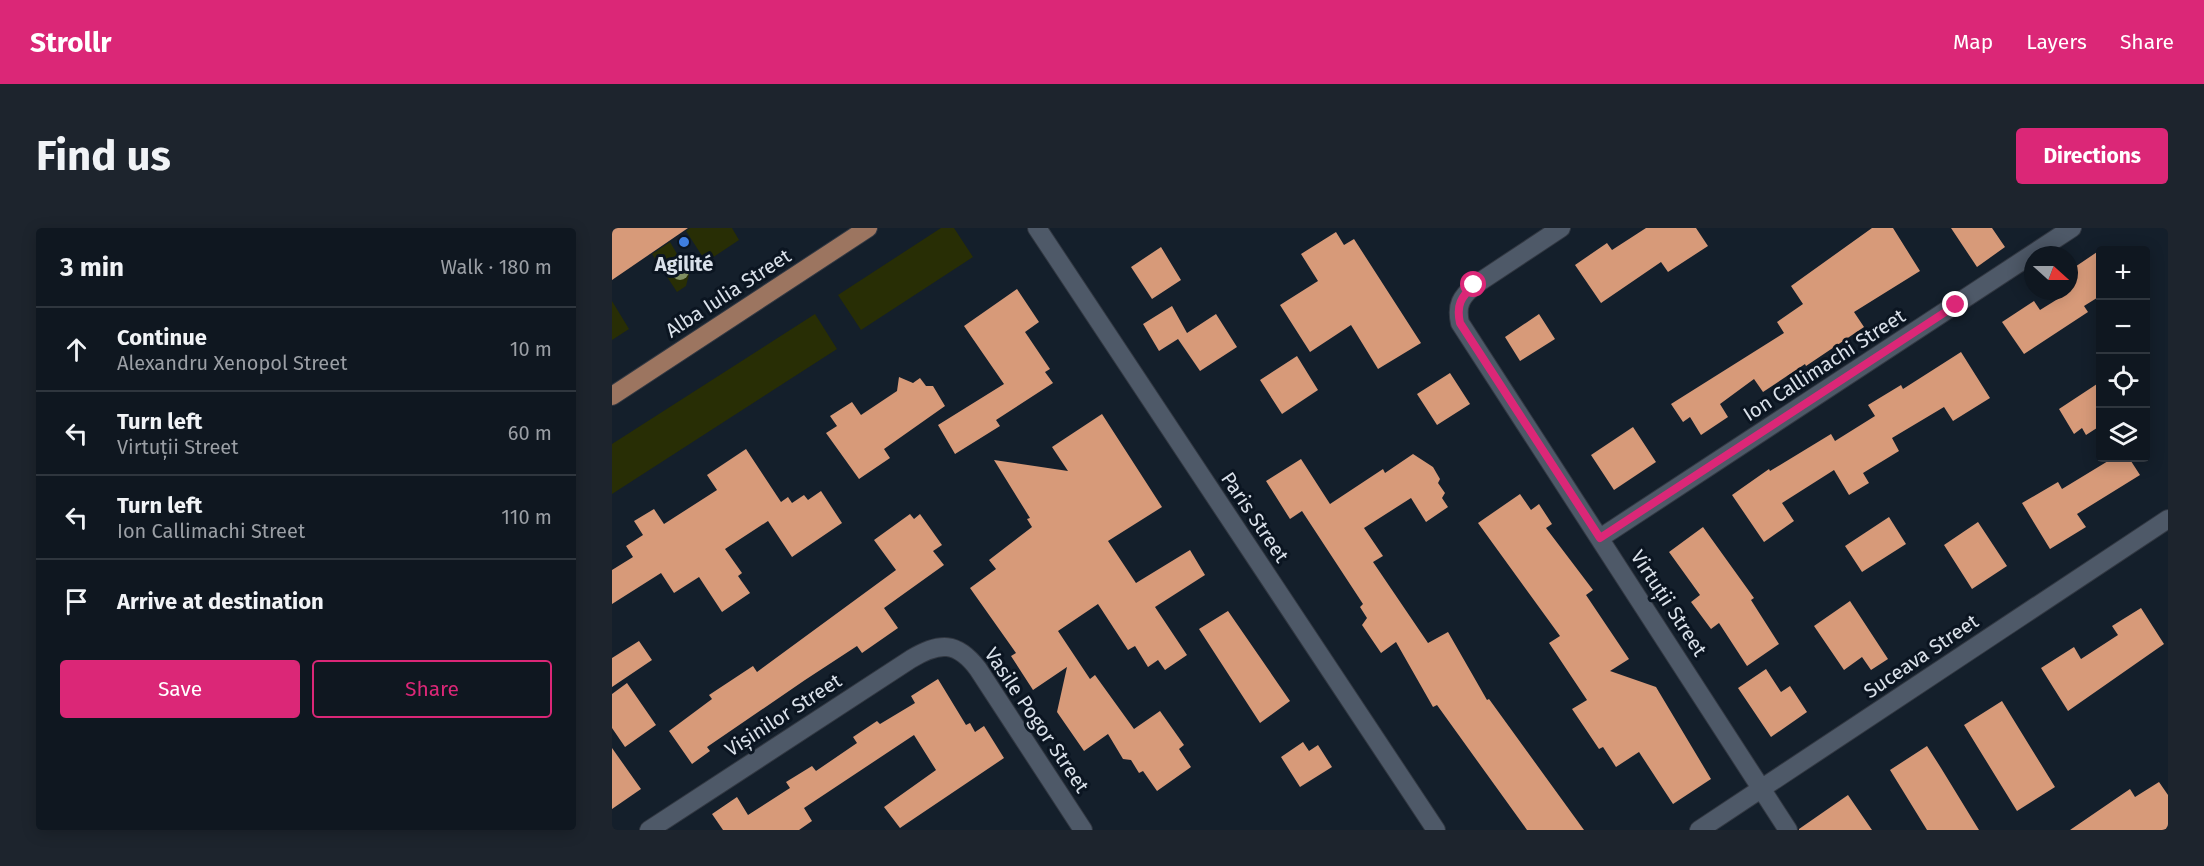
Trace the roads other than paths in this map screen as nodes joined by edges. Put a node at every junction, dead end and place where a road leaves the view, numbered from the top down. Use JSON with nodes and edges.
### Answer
{"nodes":[{"id":1,"x":868,"y":228,"type":"edge"},
{"id":2,"x":1037,"y":228,"type":"edge"},
{"id":3,"x":1561,"y":228,"type":"edge"},
{"id":4,"x":2072,"y":228,"type":"edge"},
{"id":5,"x":612,"y":396,"type":"edge"},
{"id":6,"x":2168,"y":519,"type":"edge"},
{"id":7,"x":1600,"y":538,"type":"junction"},
{"id":8,"x":945,"y":646,"type":"joint"},
{"id":9,"x":1761,"y":789,"type":"junction"},
{"id":10,"x":648,"y":830,"type":"edge"},
{"id":11,"x":1083,"y":830,"type":"edge"},
{"id":12,"x":1436,"y":830,"type":"edge"},
{"id":13,"x":1699,"y":830,"type":"edge"},
{"id":14,"x":1788,"y":830,"type":"edge"}],
"edges":[{"from":1,"to":5,"type":"main road","name":"Alba Iulia Street"},
{"from":2,"to":12,"type":"street","name":"Paris Street"},
{"from":3,"to":7,"type":"street","name":"Virtuții Street"},
{"from":4,"to":7,"type":"street","name":"Ion Callimachi Street"},
{"from":6,"to":9,"type":"street","name":"Suceava Street"},
{"from":7,"to":9,"type":"street","name":"Virtuții Street"},
{"from":8,"to":10,"type":"street","name":"Vișinilor Street"},
{"from":8,"to":11,"type":"street","name":"Vasile Pogor Street"},
{"from":9,"to":13,"type":"street","name":"Suceava Street"},
{"from":9,"to":14,"type":"street","name":"Virtuții Street"}]}
